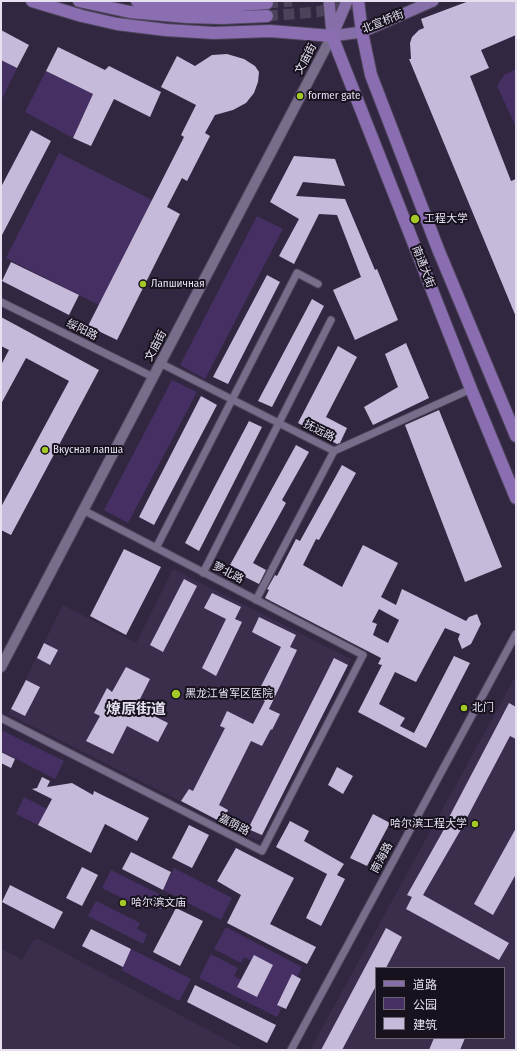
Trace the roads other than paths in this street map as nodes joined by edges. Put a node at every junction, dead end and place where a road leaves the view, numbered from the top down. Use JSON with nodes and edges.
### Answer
{"nodes":[{"id":1,"x":32,"y":1,"type":"edge"},
{"id":2,"x":79,"y":1,"type":"edge"},
{"id":3,"x":137,"y":1,"type":"edge"},
{"id":4,"x":329,"y":1,"type":"edge"},
{"id":5,"x":347,"y":1,"type":"edge"},
{"id":6,"x":358,"y":1,"type":"edge"},
{"id":7,"x":433,"y":1,"type":"edge"},
{"id":8,"x":267,"y":3,"type":"tunnel mouth"},
{"id":9,"x":268,"y":16,"type":"tunnel mouth"},
{"id":10,"x":362,"y":32,"type":"junction"},
{"id":11,"x":332,"y":36,"type":"junction"},
{"id":12,"x":318,"y":284,"type":"dead end"},
{"id":13,"x":1,"y":302,"type":"edge"},
{"id":14,"x":331,"y":320,"type":"dead end"},
{"id":15,"x":160,"y":363,"type":"junction"},
{"id":16,"x":153,"y":377,"type":"junction"},
{"id":17,"x":471,"y":389,"type":"junction"},
{"id":18,"x":232,"y":399,"type":"junction"},
{"id":19,"x":279,"y":423,"type":"junction"},
{"id":20,"x":516,"y":436,"type":"edge"},
{"id":21,"x":334,"y":451,"type":"junction"},
{"id":22,"x":516,"y":498,"type":"edge"},
{"id":23,"x":83,"y":510,"type":"junction"},
{"id":24,"x":156,"y":548,"type":"junction"},
{"id":25,"x":203,"y":572,"type":"junction"},
{"id":26,"x":256,"y":600,"type":"junction"},
{"id":27,"x":516,"y":634,"type":"edge"},
{"id":28,"x":363,"y":655,"type":"joint"},
{"id":29,"x":1,"y":667,"type":"edge"},
{"id":30,"x":1,"y":718,"type":"edge"},
{"id":31,"x":291,"y":1050,"type":"edge"}],
"edges":[{"from":1,"to":11,"type":"highway"},
{"from":2,"to":9,"type":"highway"},
{"from":3,"to":8,"type":"highway"},
{"from":4,"to":11,"type":"main road"},
{"from":5,"to":11,"type":"main road"},
{"from":6,"to":10,"type":"highway","name":"南通大街"},
{"from":7,"to":10,"type":"main road","name":"北宣桥街"},
{"from":10,"to":11,"type":"main road","name":"北宣桥街"},
{"from":10,"to":20,"type":"highway","name":"南通大街"},
{"from":11,"to":15,"type":"main road","name":"文庙街"},
{"from":11,"to":17,"type":"highway","name":"南通大街"},
{"from":12,"to":18,"type":"street"},
{"from":13,"to":16,"type":"street","name":"绥阳路"},
{"from":14,"to":19,"type":"street"},
{"from":15,"to":16,"type":"main road","name":"文庙街"},
{"from":15,"to":18,"type":"street","name":"抚远路"},
{"from":16,"to":23,"type":"main road","name":"文庙街"},
{"from":17,"to":21,"type":"street","name":"抚远路"},
{"from":17,"to":22,"type":"highway","name":"南通大街"},
{"from":18,"to":19,"type":"street","name":"抚远路"},
{"from":18,"to":24,"type":"street"},
{"from":19,"to":21,"type":"street","name":"抚远路"},
{"from":19,"to":25,"type":"street"},
{"from":21,"to":26,"type":"street"},
{"from":23,"to":24,"type":"street","name":"萝北路"},
{"from":23,"to":29,"type":"main road","name":"文庙街"},
{"from":24,"to":25,"type":"street","name":"萝北路"},
{"from":25,"to":26,"type":"street","name":"萝北路"},
{"from":26,"to":28,"type":"street","name":"萝北路"},
{"from":27,"to":31,"type":"street","name":"南海路"},
{"from":28,"to":30,"type":"street","name":"嘉荫路"}]}
